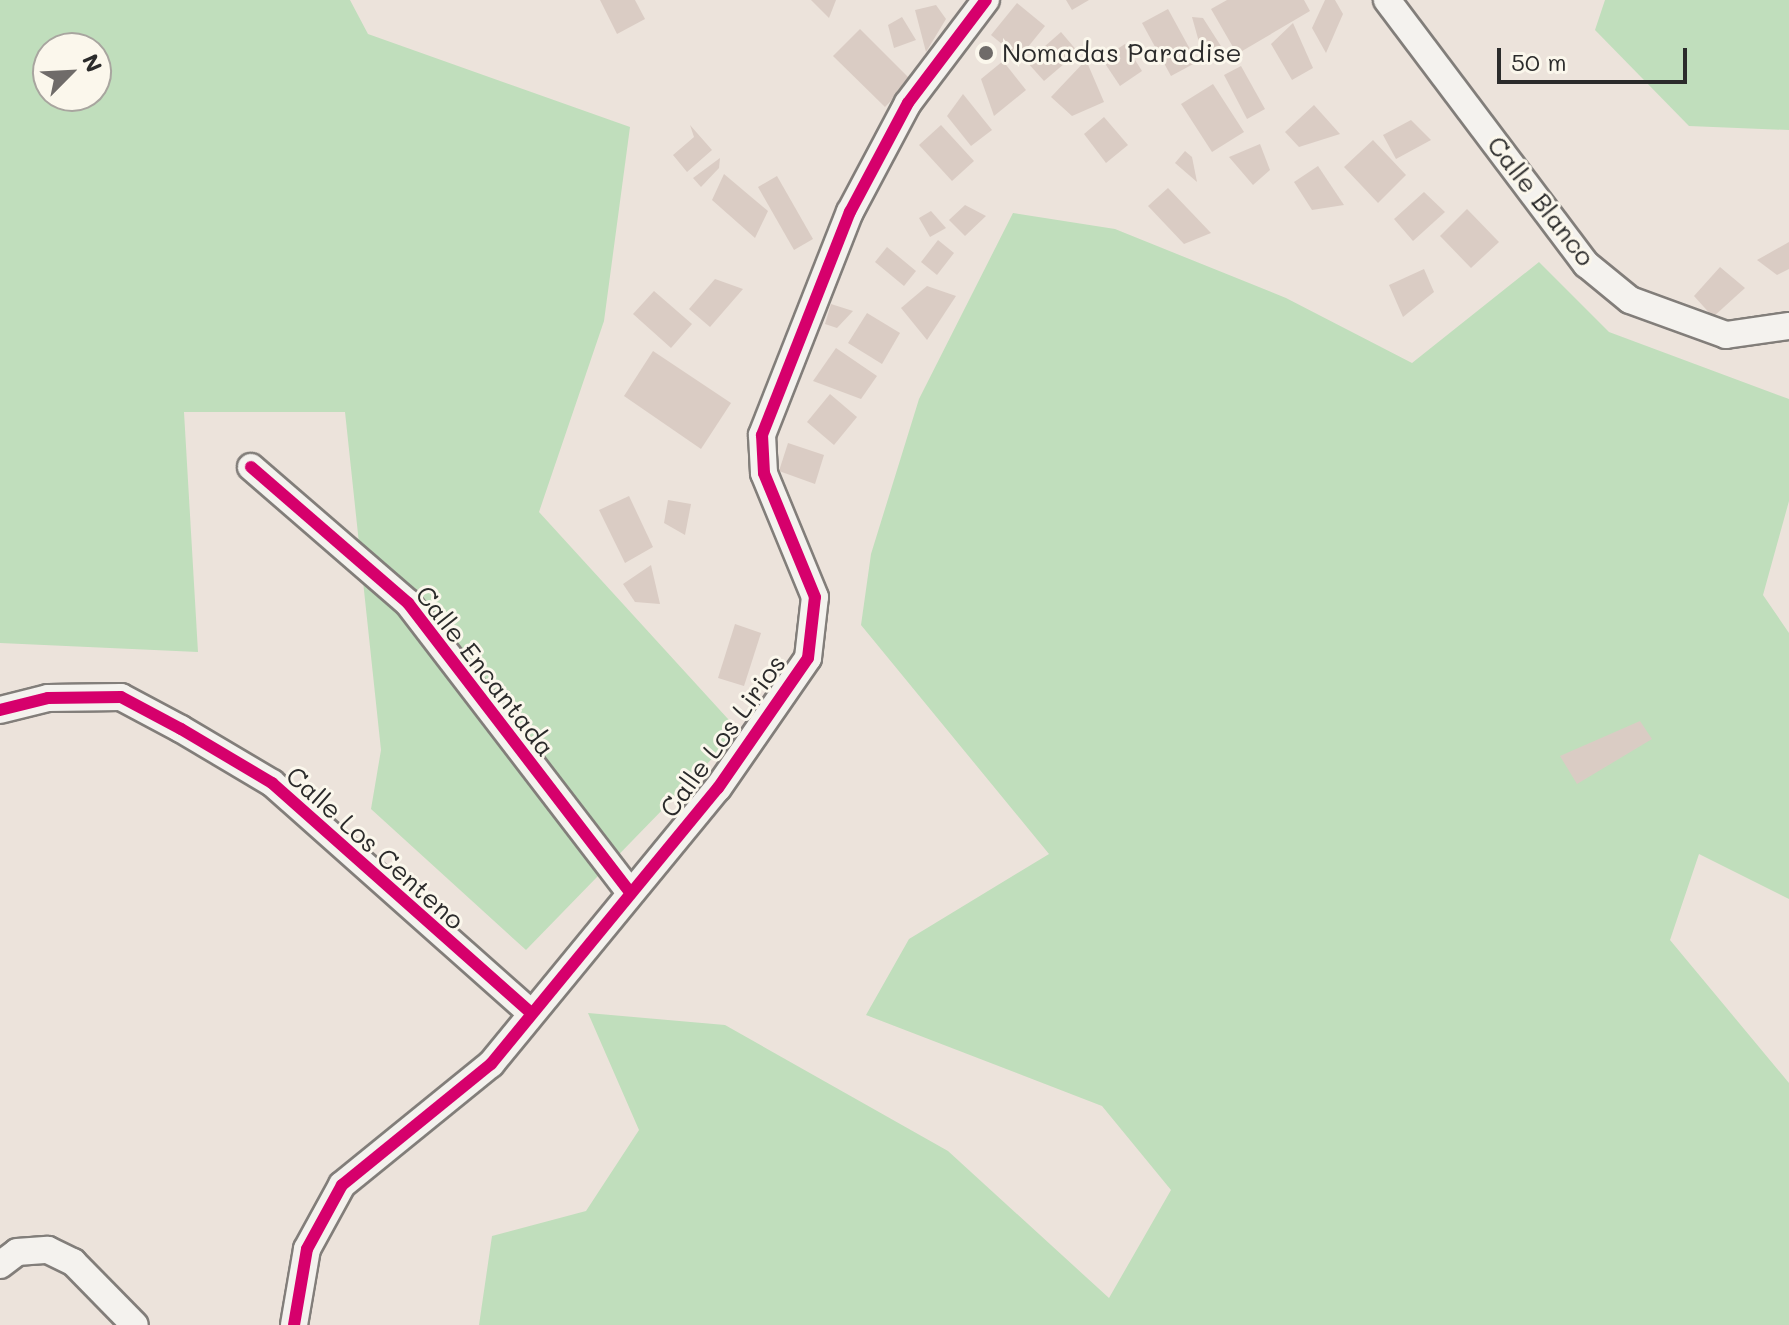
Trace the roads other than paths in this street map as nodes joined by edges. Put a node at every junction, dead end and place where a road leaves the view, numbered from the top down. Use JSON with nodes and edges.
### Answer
{"nodes":[{"id":1,"x":986,"y":0,"type":"edge"},
{"id":2,"x":1387,"y":0,"type":"edge"},
{"id":3,"x":1789,"y":326,"type":"edge"},
{"id":4,"x":251,"y":467,"type":"dead end"},
{"id":5,"x":0,"y":710,"type":"edge"},
{"id":6,"x":628,"y":890,"type":"junction"},
{"id":7,"x":530,"y":1012,"type":"junction"},
{"id":8,"x":0,"y":1265,"type":"edge"},
{"id":9,"x":135,"y":1325,"type":"edge"},
{"id":10,"x":294,"y":1325,"type":"edge"}],
"edges":[{"from":1,"to":6,"type":"street","name":"Calle Los Lirios"},
{"from":2,"to":3,"type":"street","name":"Calle Blanco"},
{"from":4,"to":6,"type":"street","name":"Calle Encantada"},
{"from":5,"to":7,"type":"street","name":"Calle Los Centeno"},
{"from":6,"to":7,"type":"street","name":"Calle Los Lirios"},
{"from":7,"to":10,"type":"street","name":"Calle Los Lirios"},
{"from":8,"to":9,"type":"street"}]}
